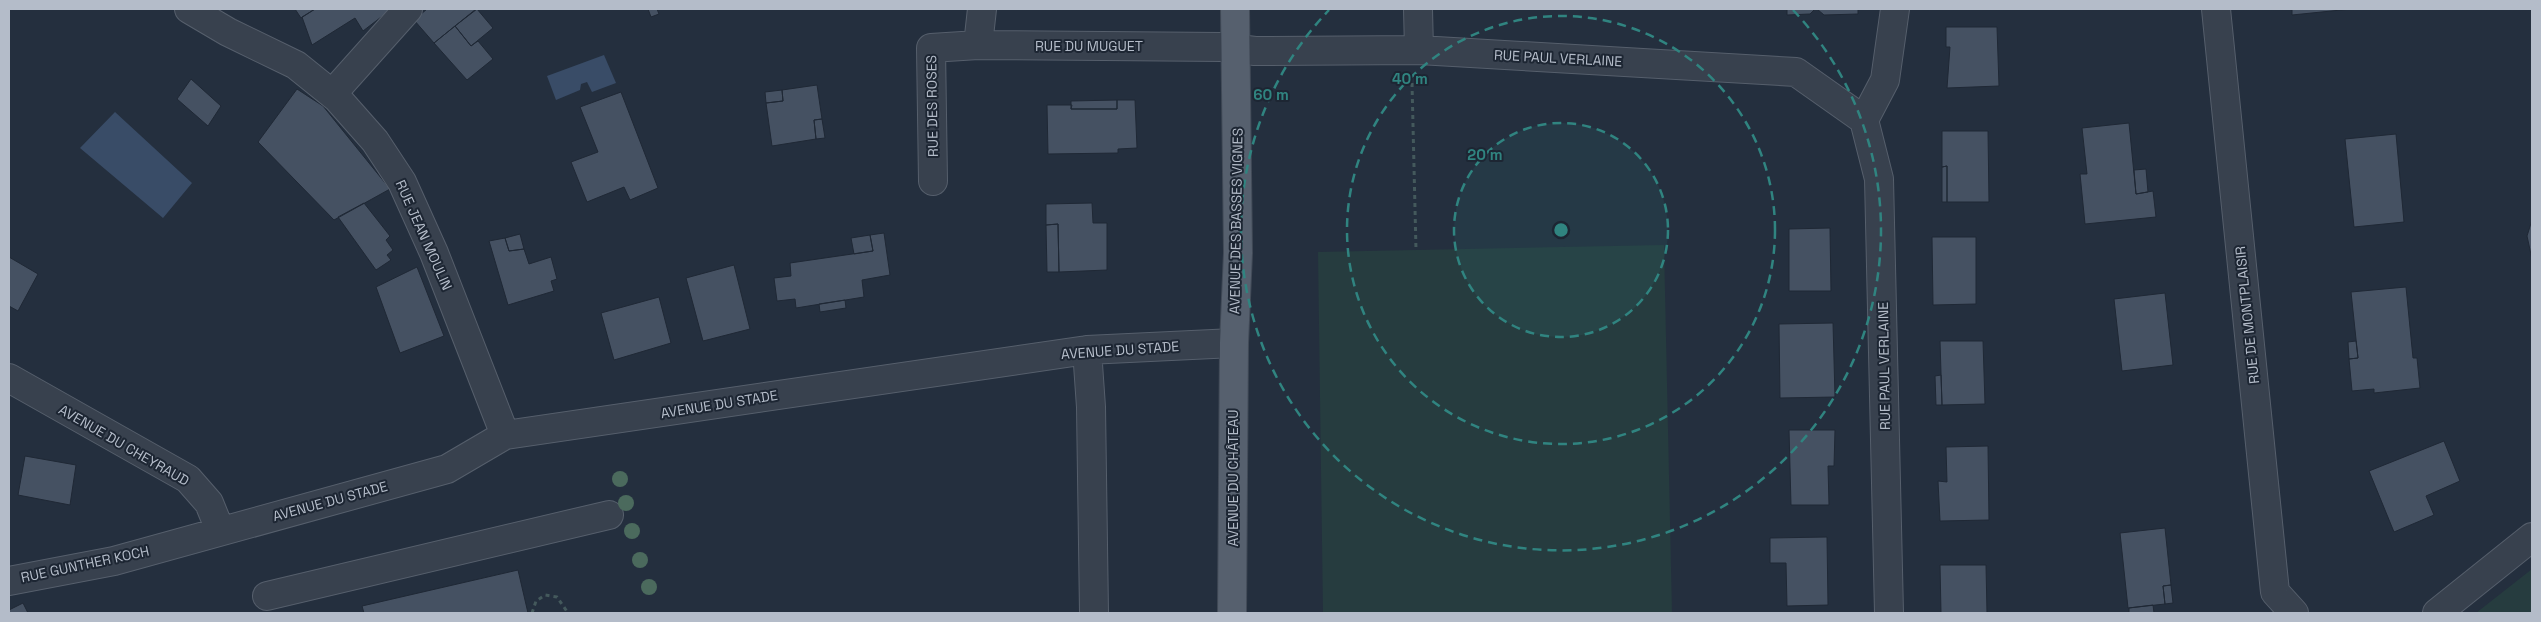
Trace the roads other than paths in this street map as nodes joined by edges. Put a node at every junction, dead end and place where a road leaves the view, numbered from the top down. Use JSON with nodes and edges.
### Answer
{"nodes":[{"id":1,"x":408,"y":9,"type":"edge"},
{"id":2,"x":982,"y":9,"type":"edge"},
{"id":3,"x":1235,"y":9,"type":"edge"},
{"id":4,"x":1418,"y":9,"type":"edge"},
{"id":5,"x":1895,"y":9,"type":"edge"},
{"id":6,"x":2216,"y":9,"type":"edge"},
{"id":7,"x":208,"y":13,"type":"edge"},
{"id":8,"x":978,"y":45,"type":"junction"},
{"id":9,"x":1236,"y":48,"type":"junction"},
{"id":10,"x":1414,"y":50,"type":"junction"},
{"id":11,"x":332,"y":94,"type":"junction"},
{"id":12,"x":1864,"y":120,"type":"junction"},
{"id":13,"x":933,"y":181,"type":"dead end"},
{"id":14,"x":1234,"y":343,"type":"junction"},
{"id":15,"x":1087,"y":350,"type":"junction"},
{"id":16,"x":9,"y":378,"type":"edge"},
{"id":17,"x":505,"y":435,"type":"junction"},
{"id":18,"x":609,"y":514,"type":"dead end"},
{"id":19,"x":220,"y":530,"type":"junction"},
{"id":20,"x":2532,"y":537,"type":"edge"},
{"id":21,"x":9,"y":582,"type":"edge"},
{"id":22,"x":267,"y":596,"type":"dead end"},
{"id":23,"x":1094,"y":613,"type":"edge"},
{"id":24,"x":1232,"y":613,"type":"edge"},
{"id":25,"x":1889,"y":613,"type":"edge"},
{"id":26,"x":2294,"y":613,"type":"edge"},
{"id":27,"x":2437,"y":613,"type":"edge"}],
"edges":[{"from":1,"to":11,"type":"street"},
{"from":2,"to":8,"type":"street"},
{"from":3,"to":9,"type":"main road","name":"AVENUE DES BASSES VIGNES"},
{"from":4,"to":10,"type":"street"},
{"from":5,"to":12,"type":"street"},
{"from":6,"to":26,"type":"street","name":"RUE DE MONTPLAISIR"},
{"from":7,"to":11,"type":"street","name":"RUE JEAN MOULIN"},
{"from":8,"to":9,"type":"street","name":"RUE DU MUGUET"},
{"from":8,"to":13,"type":"street","name":"RUE DES ROSES"},
{"from":9,"to":10,"type":"street","name":"RUE PAUL VERLAINE"},
{"from":9,"to":14,"type":"main road","name":"AVENUE DES BASSES VIGNES"},
{"from":10,"to":12,"type":"street","name":"RUE PAUL VERLAINE"},
{"from":11,"to":17,"type":"street","name":"RUE JEAN MOULIN"},
{"from":12,"to":25,"type":"street","name":"RUE PAUL VERLAINE"},
{"from":14,"to":15,"type":"street","name":"AVENUE DU STADE"},
{"from":14,"to":24,"type":"main road","name":"AVENUE DU CHÂTEAU"},
{"from":15,"to":17,"type":"street","name":"AVENUE DU STADE"},
{"from":15,"to":23,"type":"street"},
{"from":16,"to":19,"type":"street","name":"AVENUE DU CHEYRAUD"},
{"from":17,"to":19,"type":"street","name":"AVENUE DU STADE"},
{"from":18,"to":22,"type":"street"},
{"from":19,"to":21,"type":"street","name":"RUE GUNTHER KOCH"},
{"from":20,"to":27,"type":"street"}]}
